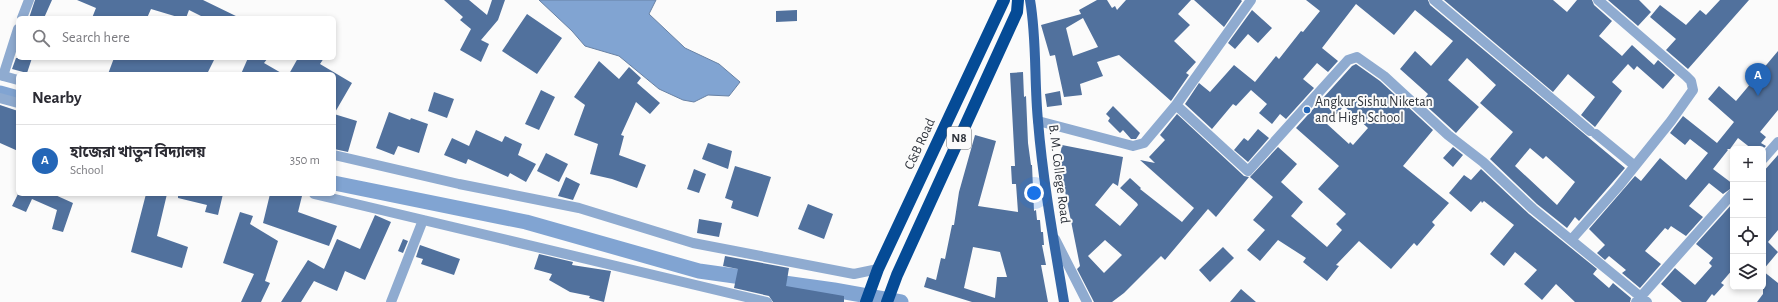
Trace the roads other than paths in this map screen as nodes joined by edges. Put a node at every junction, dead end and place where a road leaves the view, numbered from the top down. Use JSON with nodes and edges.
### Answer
{"nodes":[{"id":1,"x":29,"y":0,"type":"edge"},
{"id":2,"x":1004,"y":0,"type":"edge"},
{"id":3,"x":1018,"y":0,"type":"edge"},
{"id":4,"x":1030,"y":0,"type":"edge"},
{"id":5,"x":1251,"y":0,"type":"edge"},
{"id":6,"x":1434,"y":0,"type":"edge"},
{"id":7,"x":1598,"y":0,"type":"edge"},
{"id":8,"x":23,"y":16,"type":"edge"},
{"id":9,"x":16,"y":36,"type":"edge"},
{"id":10,"x":2,"y":75,"type":"edge"},
{"id":11,"x":16,"y":79,"type":"edge"},
{"id":12,"x":0,"y":98,"type":"edge"},
{"id":13,"x":16,"y":102,"type":"edge"},
{"id":14,"x":1176,"y":105,"type":"junction"},
{"id":15,"x":1038,"y":121,"type":"junction"},
{"id":16,"x":1778,"y":142,"type":"edge"},
{"id":17,"x":336,"y":155,"type":"edge"},
{"id":18,"x":1766,"y":156,"type":"edge"},
{"id":19,"x":1634,"y":166,"type":"junction"},
{"id":20,"x":322,"y":196,"type":"edge"},
{"id":21,"x":1730,"y":196,"type":"edge"},
{"id":22,"x":423,"y":220,"type":"junction"},
{"id":23,"x":1052,"y":234,"type":"junction"},
{"id":24,"x":1571,"y":240,"type":"junction"},
{"id":25,"x":878,"y":269,"type":"junction"},
{"id":26,"x":1641,"y":300,"type":"edge"},
{"id":27,"x":391,"y":302,"type":"edge"},
{"id":28,"x":767,"y":302,"type":"edge"},
{"id":29,"x":866,"y":302,"type":"edge"},
{"id":30,"x":887,"y":302,"type":"edge"},
{"id":31,"x":1064,"y":302,"type":"edge"},
{"id":32,"x":1087,"y":302,"type":"edge"}],
"edges":[{"from":1,"to":8,"type":"street"},
{"from":2,"to":25,"type":"highway","name":"C&B Road","number":"N8"},
{"from":3,"to":30,"type":"highway","number":"N8"},
{"from":4,"to":15,"type":"main road","name":"B. M. College Road"},
{"from":5,"to":14,"type":"street"},
{"from":6,"to":19,"type":"street"},
{"from":7,"to":19,"type":"street"},
{"from":9,"to":10,"type":"street"},
{"from":10,"to":11,"type":"street"},
{"from":12,"to":13,"type":"street"},
{"from":14,"to":15,"type":"street"},
{"from":14,"to":24,"type":"street"},
{"from":15,"to":23,"type":"main road","name":"B. M. College Road"},
{"from":16,"to":18,"type":"street"},
{"from":17,"to":25,"type":"street"},
{"from":19,"to":24,"type":"street"},
{"from":20,"to":22,"type":"street"},
{"from":21,"to":26,"type":"street"},
{"from":22,"to":27,"type":"street"},
{"from":22,"to":28,"type":"street"},
{"from":23,"to":31,"type":"main road","name":"B. M. College Road"},
{"from":23,"to":32,"type":"street"},
{"from":24,"to":26,"type":"street"},
{"from":25,"to":29,"type":"highway","name":"C&B Road","number":"N8"}]}
